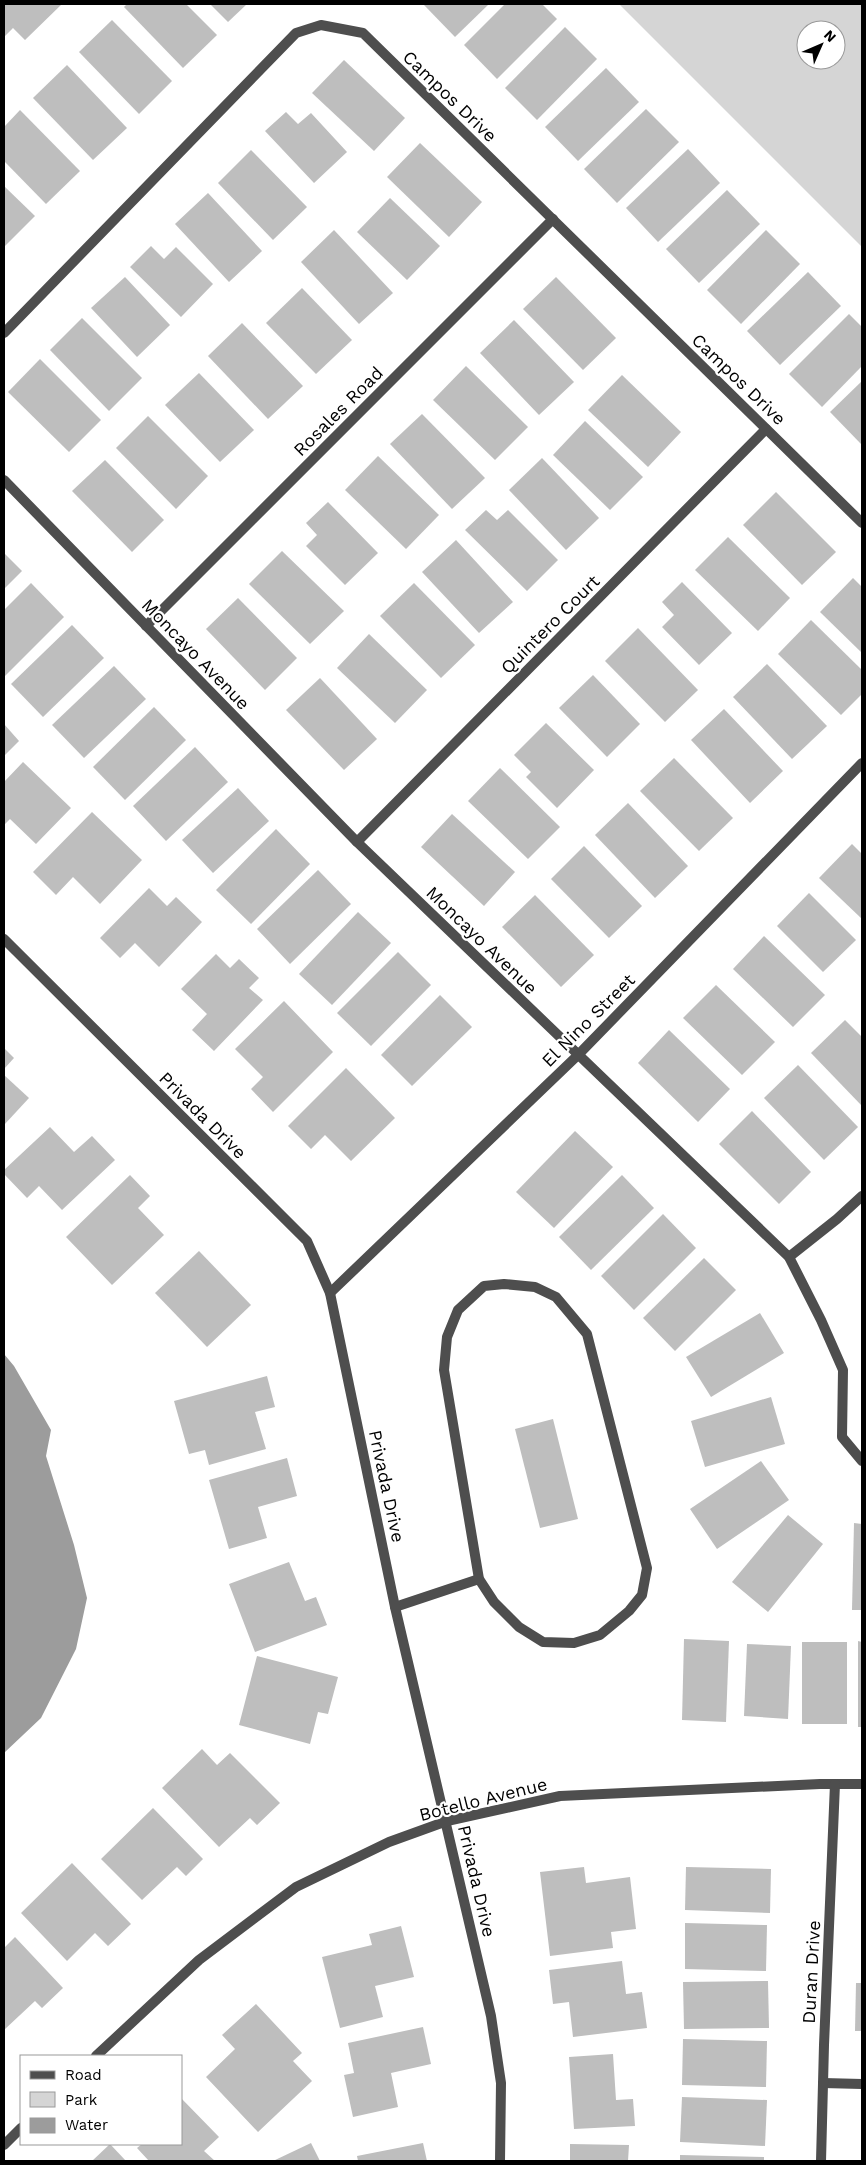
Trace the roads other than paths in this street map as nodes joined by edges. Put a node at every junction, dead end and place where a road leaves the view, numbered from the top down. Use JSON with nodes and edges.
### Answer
{"nodes":[{"id":1,"x":553,"y":219,"type":"junction"},
{"id":2,"x":4,"y":333,"type":"edge"},
{"id":3,"x":766,"y":429,"type":"junction"},
{"id":4,"x":4,"y":480,"type":"edge"},
{"id":5,"x":862,"y":523,"type":"edge"},
{"id":6,"x":146,"y":626,"type":"junction"},
{"id":7,"x":862,"y":763,"type":"edge"},
{"id":8,"x":358,"y":842,"type":"junction"},
{"id":9,"x":4,"y":939,"type":"edge"},
{"id":10,"x":578,"y":1055,"type":"junction"},
{"id":11,"x":862,"y":1196,"type":"edge"},
{"id":12,"x":789,"y":1257,"type":"junction"},
{"id":13,"x":330,"y":1293,"type":"junction"},
{"id":14,"x":862,"y":1461,"type":"edge"},
{"id":15,"x":479,"y":1579,"type":"junction"},
{"id":16,"x":395,"y":1607,"type":"junction"},
{"id":17,"x":835,"y":1784,"type":"junction"},
{"id":18,"x":862,"y":1784,"type":"edge"},
{"id":19,"x":447,"y":1821,"type":"junction"},
{"id":20,"x":97,"y":2055,"type":"edge"},
{"id":21,"x":823,"y":2083,"type":"junction"},
{"id":22,"x":862,"y":2084,"type":"edge"},
{"id":23,"x":20,"y":2129,"type":"edge"},
{"id":24,"x":4,"y":2144,"type":"edge"},
{"id":25,"x":500,"y":2161,"type":"edge"},
{"id":26,"x":821,"y":2161,"type":"edge"}],
"edges":[{"from":1,"to":2,"type":"street","name":"Campos Drive"},
{"from":1,"to":3,"type":"street","name":"Campos Drive"},
{"from":1,"to":6,"type":"street","name":"Rosales Road"},
{"from":3,"to":5,"type":"street","name":"Campos Drive"},
{"from":3,"to":8,"type":"street","name":"Quintero Court"},
{"from":4,"to":6,"type":"street","name":"Moncayo Avenue"},
{"from":6,"to":8,"type":"street","name":"Moncayo Avenue"},
{"from":7,"to":10,"type":"street","name":"El Nino Street"},
{"from":8,"to":10,"type":"street","name":"Moncayo Avenue"},
{"from":9,"to":13,"type":"street","name":"Privada Drive"},
{"from":10,"to":12,"type":"street","name":"Moncayo Avenue"},
{"from":10,"to":13,"type":"street","name":"El Nino Street"},
{"from":11,"to":12,"type":"street"},
{"from":12,"to":14,"type":"street","name":"Moncayo Avenue"},
{"from":13,"to":16,"type":"street","name":"Privada Drive"},
{"from":15,"to":15,"type":"street"},
{"from":15,"to":16,"type":"street"},
{"from":16,"to":19,"type":"street","name":"Privada Drive"},
{"from":17,"to":18,"type":"street","name":"Botello Avenue"},
{"from":17,"to":19,"type":"street","name":"Botello Avenue"},
{"from":17,"to":21,"type":"street","name":"Duran Drive"},
{"from":19,"to":20,"type":"street","name":"Botello Avenue"},
{"from":19,"to":25,"type":"street","name":"Privada Drive"},
{"from":21,"to":22,"type":"street"},
{"from":21,"to":26,"type":"street","name":"Duran Drive"},
{"from":23,"to":24,"type":"street"}]}
